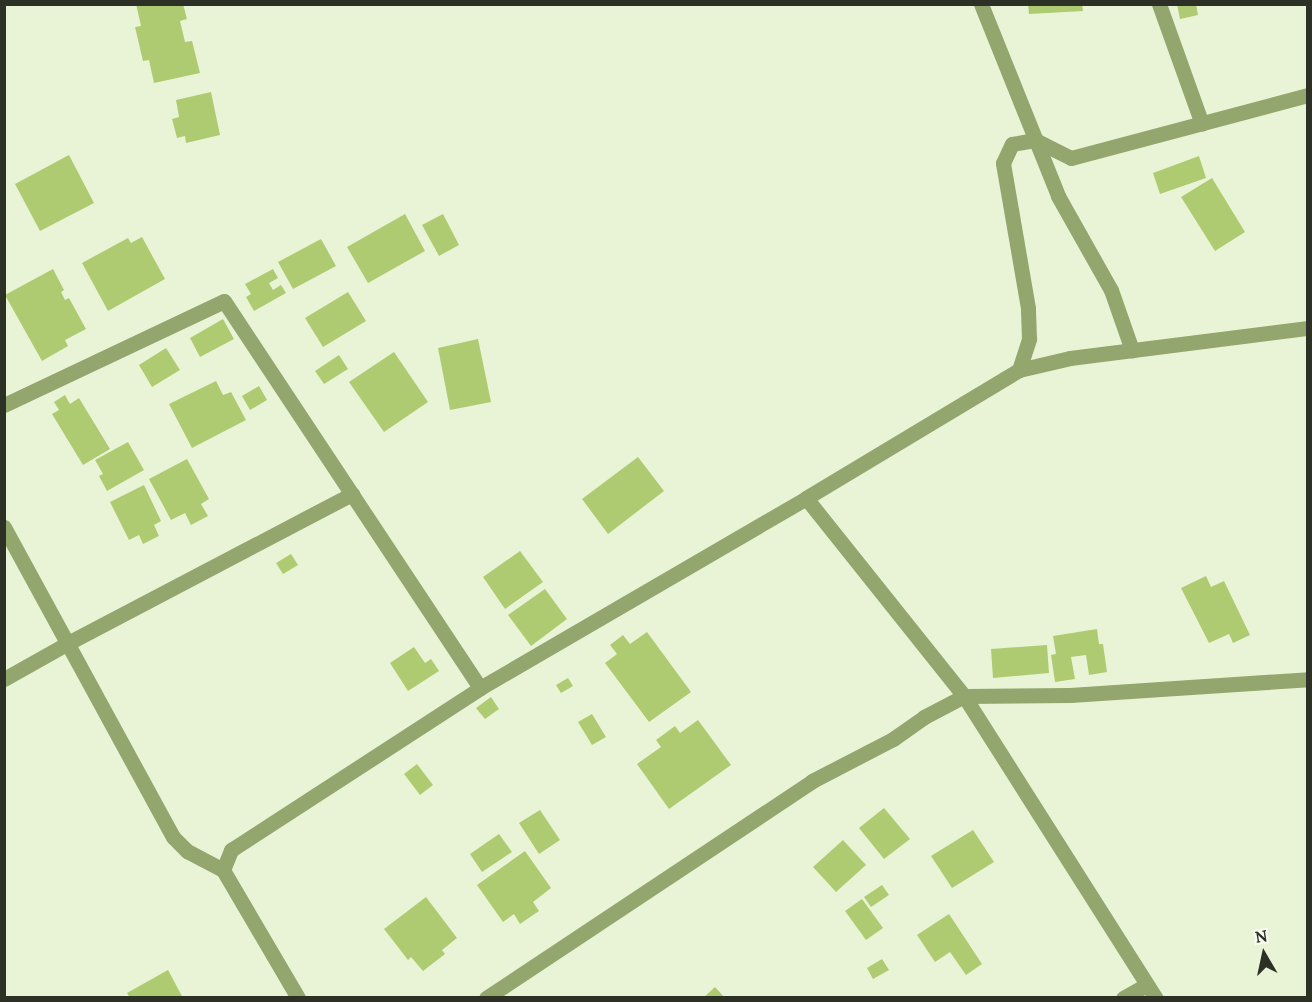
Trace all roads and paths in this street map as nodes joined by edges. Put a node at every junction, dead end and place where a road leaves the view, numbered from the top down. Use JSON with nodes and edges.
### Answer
{"nodes":[{"id":1,"x":981,"y":4,"type":"edge"},
{"id":2,"x":1159,"y":4,"type":"edge"},
{"id":3,"x":1308,"y":95,"type":"edge"},
{"id":4,"x":1202,"y":124,"type":"junction"},
{"id":5,"x":1035,"y":140,"type":"junction"},
{"id":6,"x":1308,"y":328,"type":"edge"},
{"id":7,"x":1132,"y":350,"type":"junction"},
{"id":8,"x":1019,"y":370,"type":"junction"},
{"id":9,"x":4,"y":405,"type":"edge"},
{"id":10,"x":351,"y":494,"type":"junction"},
{"id":11,"x":806,"y":498,"type":"junction"},
{"id":12,"x":4,"y":527,"type":"edge"},
{"id":13,"x":68,"y":642,"type":"junction"},
{"id":14,"x":4,"y":679,"type":"edge"},
{"id":15,"x":1308,"y":679,"type":"edge"},
{"id":16,"x":480,"y":688,"type":"junction"},
{"id":17,"x":964,"y":696,"type":"junction"},
{"id":18,"x":223,"y":870,"type":"junction"},
{"id":19,"x":1146,"y":985,"type":"junction"},
{"id":20,"x":298,"y":998,"type":"edge"},
{"id":21,"x":486,"y":998,"type":"edge"},
{"id":22,"x":1123,"y":998,"type":"edge"},
{"id":23,"x":1156,"y":998,"type":"edge"}],
"edges":[{"from":1,"to":5,"type":"street"},
{"from":2,"to":4,"type":"street"},
{"from":3,"to":4,"type":"street"},
{"from":4,"to":5,"type":"street"},
{"from":5,"to":7,"type":"street"},
{"from":5,"to":8,"type":"street"},
{"from":6,"to":7,"type":"street"},
{"from":7,"to":8,"type":"street"},
{"from":8,"to":11,"type":"street"},
{"from":9,"to":10,"type":"street"},
{"from":10,"to":13,"type":"street"},
{"from":10,"to":16,"type":"street"},
{"from":11,"to":16,"type":"street"},
{"from":11,"to":17,"type":"street"},
{"from":12,"to":13,"type":"street"},
{"from":13,"to":14,"type":"street"},
{"from":13,"to":18,"type":"street"},
{"from":15,"to":17,"type":"street"},
{"from":16,"to":18,"type":"street"},
{"from":17,"to":19,"type":"street"},
{"from":17,"to":21,"type":"street"},
{"from":18,"to":20,"type":"street"},
{"from":19,"to":22,"type":"street"},
{"from":19,"to":23,"type":"street"}]}
